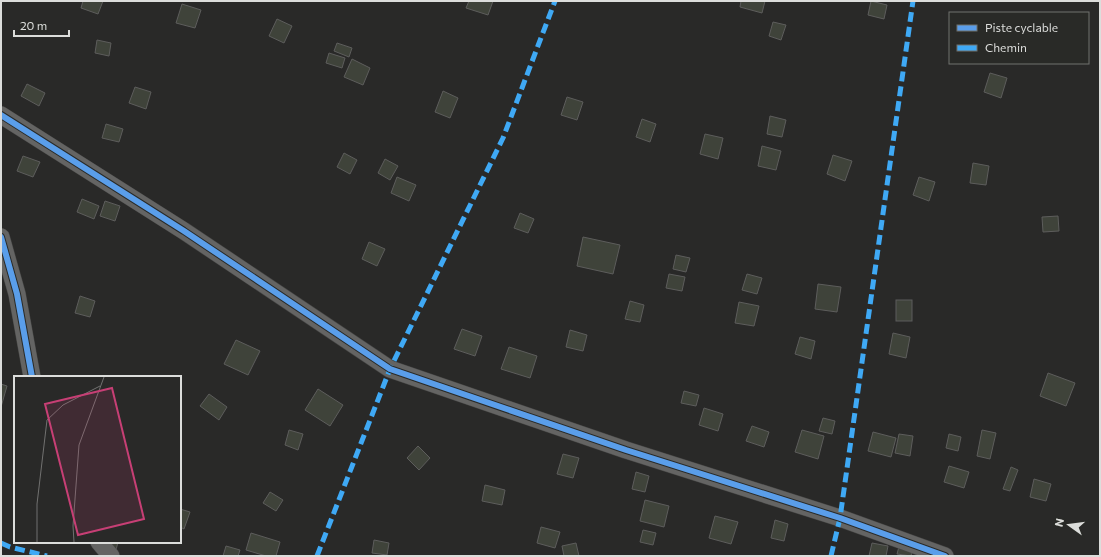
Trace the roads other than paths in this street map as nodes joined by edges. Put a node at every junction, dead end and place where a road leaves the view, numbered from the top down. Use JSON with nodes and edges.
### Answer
{"nodes":[{"id":1,"x":1,"y":115,"type":"edge"},
{"id":2,"x":1,"y":237,"type":"edge"},
{"id":3,"x":32,"y":376,"type":"edge"},
{"id":4,"x":100,"y":543,"type":"edge"},
{"id":5,"x":111,"y":556,"type":"edge"},
{"id":6,"x":945,"y":556,"type":"edge"}],
"edges":[{"from":1,"to":6,"type":"street"},
{"from":2,"to":3,"type":"street"},
{"from":4,"to":5,"type":"street"}]}
